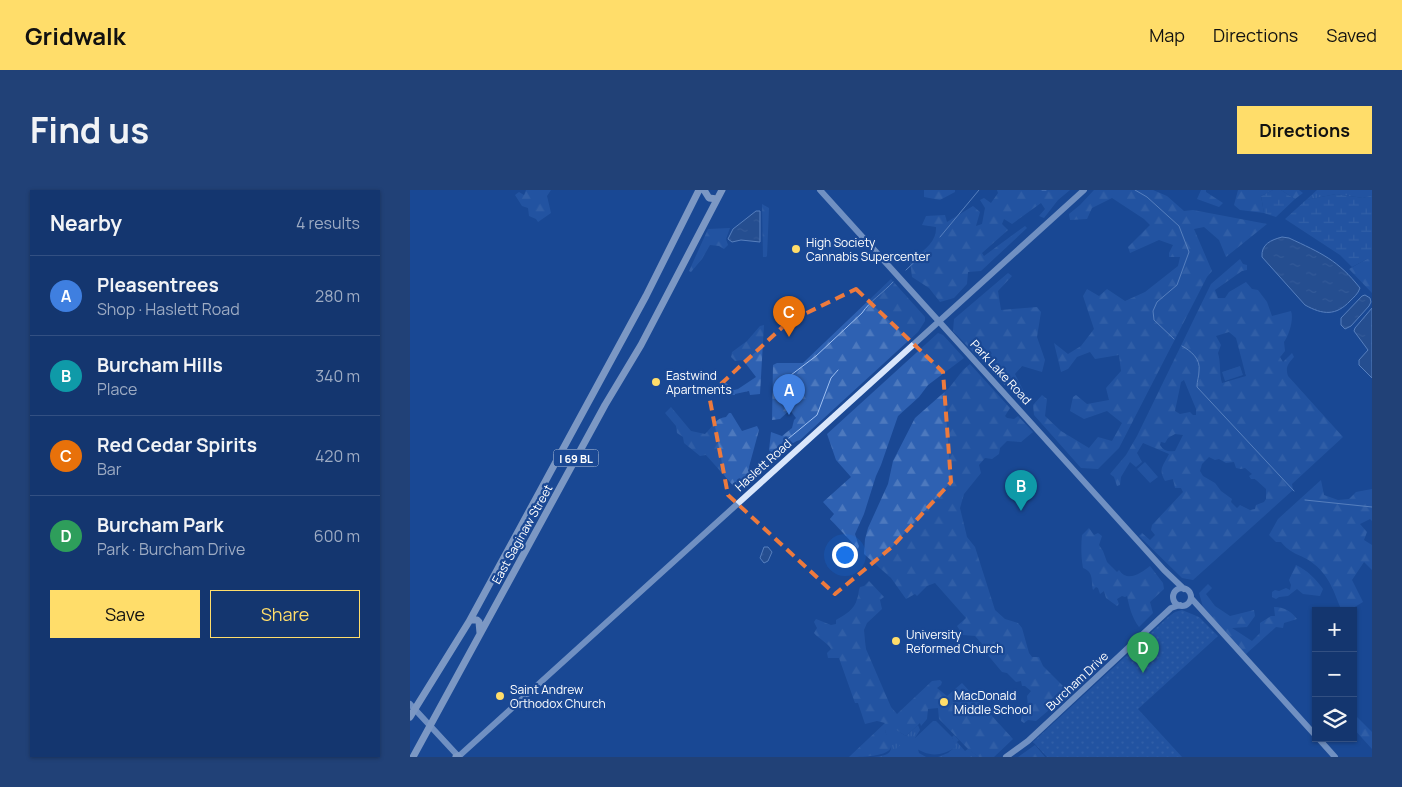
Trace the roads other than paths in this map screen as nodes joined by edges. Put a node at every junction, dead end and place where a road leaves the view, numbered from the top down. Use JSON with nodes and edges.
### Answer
{"nodes":[{"id":1,"x":700,"y":190,"type":"edge"},
{"id":2,"x":704,"y":190,"type":"edge"},
{"id":3,"x":722,"y":190,"type":"edge"},
{"id":4,"x":820,"y":190,"type":"edge"},
{"id":5,"x":1084,"y":190,"type":"edge"},
{"id":6,"x":717,"y":199,"type":"junction"},
{"id":7,"x":939,"y":322,"type":"junction"},
{"id":8,"x":1164,"y":570,"type":"junction"},
{"id":9,"x":1184,"y":589,"type":"junction"},
{"id":10,"x":1174,"y":594,"type":"junction"},
{"id":11,"x":1191,"y":598,"type":"junction"},
{"id":12,"x":1182,"y":605,"type":"junction"},
{"id":13,"x":1204,"y":614,"type":"junction"},
{"id":14,"x":1159,"y":619,"type":"junction"},
{"id":15,"x":470,"y":620,"type":"junction"},
{"id":16,"x":480,"y":633,"type":"junction"},
{"id":17,"x":413,"y":707,"type":"edge"},
{"id":18,"x":410,"y":717,"type":"edge"},
{"id":19,"x":430,"y":726,"type":"junction"},
{"id":20,"x":1312,"y":732,"type":"edge"},
{"id":21,"x":1322,"y":742,"type":"edge"},
{"id":22,"x":413,"y":757,"type":"edge"},
{"id":23,"x":458,"y":757,"type":"edge"},
{"id":24,"x":1006,"y":757,"type":"edge"},
{"id":25,"x":1335,"y":757,"type":"edge"}],
"edges":[{"from":1,"to":15,"type":"main road","name":"East Saginaw Street","number":"I 69 BL"},
{"from":2,"to":6,"type":"main road"},
{"from":3,"to":6,"type":"main road","name":"East Saginaw Street","number":"I 69 BL"},
{"from":4,"to":7,"type":"street","name":"Park Lake Road"},
{"from":5,"to":7,"type":"street","name":"Haslett Road"},
{"from":6,"to":16,"type":"main road","name":"East Saginaw Street","number":"I 69 BL"},
{"from":7,"to":8,"type":"street","name":"Park Lake Road"},
{"from":7,"to":23,"type":"street","name":"Haslett Road"},
{"from":8,"to":9,"type":"street","name":"Park Lake Road"},
{"from":8,"to":10,"type":"street","name":"Park Lake Road"},
{"from":9,"to":10,"type":"street"},
{"from":9,"to":11,"type":"street"},
{"from":10,"to":12,"type":"street"},
{"from":10,"to":14,"type":"street","name":"Burcham Drive"},
{"from":11,"to":12,"type":"street"},
{"from":11,"to":13,"type":"street"},
{"from":12,"to":13,"type":"street"},
{"from":12,"to":14,"type":"street","name":"Burcham Drive"},
{"from":13,"to":20,"type":"street"},
{"from":14,"to":24,"type":"street","name":"Burcham Drive"},
{"from":15,"to":16,"type":"main road"},
{"from":15,"to":17,"type":"main road","name":"East Saginaw Street","number":"I 69 BL"},
{"from":16,"to":19,"type":"main road","name":"East Saginaw Street","number":"I 69 BL"},
{"from":17,"to":18,"type":"main road","name":"East Saginaw Street","number":"I 69 BL"},
{"from":17,"to":19,"type":"street"},
{"from":19,"to":22,"type":"main road","name":"East Saginaw Street","number":"I 69 BL"},
{"from":19,"to":23,"type":"street"},
{"from":21,"to":25,"type":"street"}]}
